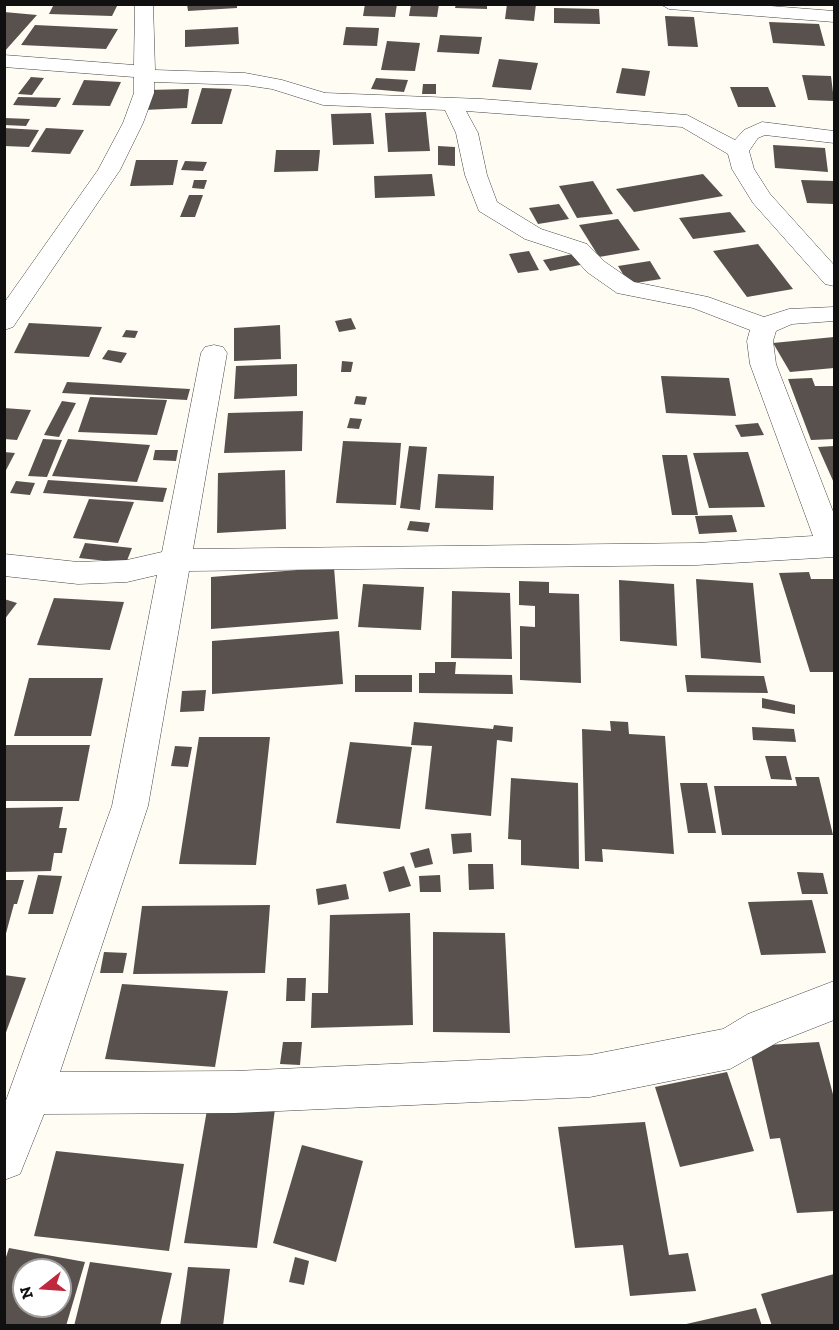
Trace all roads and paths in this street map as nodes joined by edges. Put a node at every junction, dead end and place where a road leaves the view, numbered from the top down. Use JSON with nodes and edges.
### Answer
{"nodes":[{"id":1,"x":144,"y":4,"type":"edge"},
{"id":2,"x":669,"y":4,"type":"edge"},
{"id":3,"x":834,"y":17,"type":"edge"},
{"id":4,"x":4,"y":61,"type":"edge"},
{"id":5,"x":146,"y":74,"type":"junction"},
{"id":6,"x":452,"y":104,"type":"junction"},
{"id":7,"x":687,"y":121,"type":"junction"},
{"id":8,"x":762,"y":128,"type":"junction"},
{"id":9,"x":834,"y":136,"type":"edge"},
{"id":10,"x":738,"y":151,"type":"junction"},
{"id":11,"x":834,"y":279,"type":"edge"},
{"id":12,"x":834,"y":314,"type":"edge"},
{"id":13,"x":4,"y":322,"type":"edge"},
{"id":14,"x":764,"y":326,"type":"junction"},
{"id":15,"x":214,"y":353,"type":"dead end"},
{"id":16,"x":833,"y":546,"type":"edge"},
{"id":17,"x":175,"y":560,"type":"junction"},
{"id":18,"x":4,"y":565,"type":"edge"},
{"id":19,"x":834,"y":1001,"type":"edge"},
{"id":20,"x":32,"y":1093,"type":"junction"},
{"id":21,"x":4,"y":1158,"type":"edge"}],
"edges":[{"from":1,"to":5,"type":"street"},
{"from":2,"to":3,"type":"street"},
{"from":4,"to":5,"type":"street"},
{"from":5,"to":6,"type":"street"},
{"from":5,"to":13,"type":"street"},
{"from":6,"to":7,"type":"street"},
{"from":6,"to":14,"type":"street"},
{"from":7,"to":8,"type":"street"},
{"from":7,"to":10,"type":"street"},
{"from":8,"to":9,"type":"street"},
{"from":8,"to":10,"type":"street"},
{"from":10,"to":11,"type":"street"},
{"from":12,"to":14,"type":"street"},
{"from":14,"to":16,"type":"street"},
{"from":15,"to":17,"type":"street"},
{"from":16,"to":17,"type":"street"},
{"from":17,"to":18,"type":"street"},
{"from":17,"to":20,"type":"street"},
{"from":19,"to":20,"type":"street"},
{"from":20,"to":21,"type":"street"}]}
